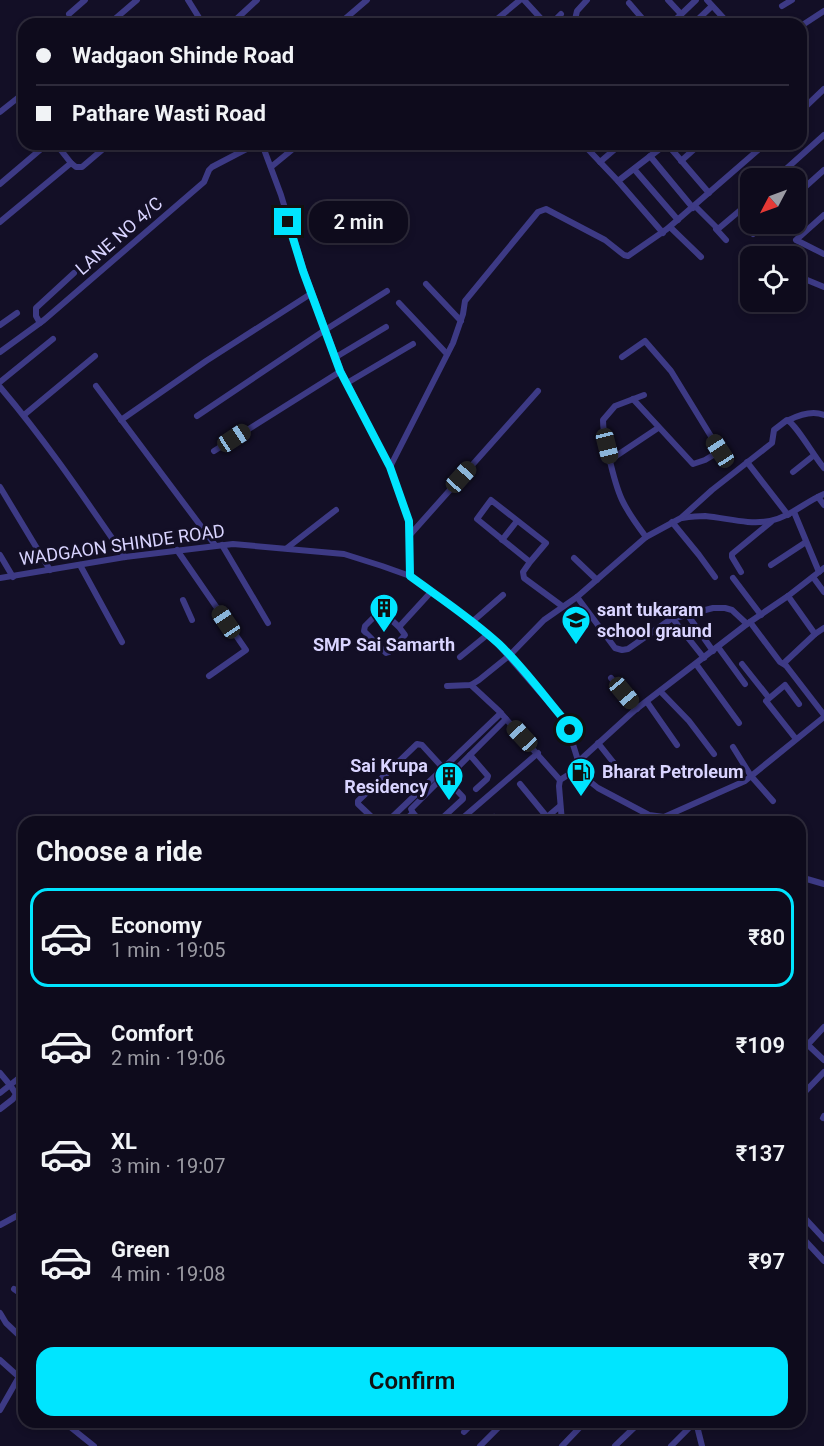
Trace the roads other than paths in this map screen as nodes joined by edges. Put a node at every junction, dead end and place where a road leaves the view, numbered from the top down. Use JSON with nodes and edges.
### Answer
{"nodes":[{"id":1,"x":85,"y":0,"type":"edge"},
{"id":2,"x":137,"y":0,"type":"edge"},
{"id":3,"x":188,"y":0,"type":"edge"},
{"id":4,"x":257,"y":0,"type":"edge"},
{"id":5,"x":367,"y":0,"type":"edge"},
{"id":6,"x":522,"y":0,"type":"edge"},
{"id":7,"x":587,"y":0,"type":"edge"},
{"id":8,"x":668,"y":0,"type":"edge"},
{"id":9,"x":696,"y":0,"type":"edge"},
{"id":10,"x":707,"y":0,"type":"edge"},
{"id":11,"x":792,"y":0,"type":"edge"},
{"id":12,"x":629,"y":3,"type":"dead end"},
{"id":13,"x":712,"y":6,"type":"junction"},
{"id":14,"x":782,"y":6,"type":"dead end"},
{"id":15,"x":824,"y":11,"type":"edge"},
{"id":16,"x":69,"y":14,"type":"dead end"},
{"id":17,"x":561,"y":14,"type":"dead end"},
{"id":18,"x":681,"y":14,"type":"junction"},
{"id":19,"x":116,"y":18,"type":"edge"},
{"id":20,"x":199,"y":18,"type":"edge"},
{"id":21,"x":238,"y":18,"type":"edge"},
{"id":22,"x":346,"y":18,"type":"edge"},
{"id":23,"x":499,"y":18,"type":"edge"},
{"id":24,"x":540,"y":18,"type":"edge"},
{"id":25,"x":557,"y":18,"type":"edge"},
{"id":26,"x":576,"y":18,"type":"edge"},
{"id":27,"x":642,"y":18,"type":"edge"},
{"id":28,"x":677,"y":18,"type":"edge"},
{"id":29,"x":699,"y":18,"type":"edge"},
{"id":30,"x":723,"y":18,"type":"edge"},
{"id":31,"x":807,"y":22,"type":"edge"},
{"id":32,"x":824,"y":89,"type":"edge"},
{"id":33,"x":18,"y":98,"type":"edge"},
{"id":34,"x":807,"y":105,"type":"edge"},
{"id":35,"x":0,"y":112,"type":"edge"},
{"id":36,"x":824,"y":135,"type":"edge"},
{"id":37,"x":40,"y":150,"type":"edge"},
{"id":38,"x":61,"y":150,"type":"edge"},
{"id":39,"x":102,"y":150,"type":"edge"},
{"id":40,"x":245,"y":150,"type":"edge"},
{"id":41,"x":264,"y":150,"type":"edge"},
{"id":42,"x":292,"y":150,"type":"edge"},
{"id":43,"x":589,"y":150,"type":"edge"},
{"id":44,"x":614,"y":150,"type":"edge"},
{"id":45,"x":658,"y":150,"type":"edge"},
{"id":46,"x":671,"y":150,"type":"edge"},
{"id":47,"x":693,"y":150,"type":"edge"},
{"id":48,"x":758,"y":150,"type":"edge"},
{"id":49,"x":650,"y":156,"type":"junction"},
{"id":50,"x":681,"y":161,"type":"junction"},
{"id":51,"x":600,"y":162,"type":"junction"},
{"id":52,"x":71,"y":163,"type":"junction"},
{"id":53,"x":271,"y":167,"type":"junction"},
{"id":54,"x":787,"y":168,"type":"edge"},
{"id":55,"x":634,"y":169,"type":"junction"},
{"id":56,"x":824,"y":170,"type":"edge"},
{"id":57,"x":618,"y":181,"type":"junction"},
{"id":58,"x":0,"y":184,"type":"edge"},
{"id":59,"x":806,"y":186,"type":"edge"},
{"id":60,"x":709,"y":194,"type":"junction"},
{"id":61,"x":694,"y":207,"type":"junction"},
{"id":62,"x":740,"y":211,"type":"edge"},
{"id":63,"x":824,"y":215,"type":"edge"},
{"id":64,"x":678,"y":220,"type":"junction"},
{"id":65,"x":0,"y":222,"type":"edge"},
{"id":66,"x":670,"y":227,"type":"junction"},
{"id":67,"x":716,"y":228,"type":"junction"},
{"id":68,"x":663,"y":233,"type":"junction"},
{"id":69,"x":726,"y":240,"type":"dead end"},
{"id":70,"x":824,"y":254,"type":"edge"},
{"id":71,"x":701,"y":257,"type":"dead end"},
{"id":72,"x":74,"y":273,"type":"dead end"},
{"id":73,"x":806,"y":280,"type":"edge"},
{"id":74,"x":426,"y":284,"type":"dead end"},
{"id":75,"x":824,"y":287,"type":"edge"},
{"id":76,"x":387,"y":291,"type":"dead end"},
{"id":77,"x":312,"y":292,"type":"junction"},
{"id":78,"x":399,"y":303,"type":"dead end"},
{"id":79,"x":18,"y":313,"type":"dead end"},
{"id":80,"x":461,"y":321,"type":"junction"},
{"id":81,"x":40,"y":323,"type":"junction"},
{"id":82,"x":0,"y":325,"type":"edge"},
{"id":83,"x":386,"y":327,"type":"dead end"},
{"id":84,"x":325,"y":330,"type":"junction"},
{"id":85,"x":53,"y":339,"type":"dead end"},
{"id":86,"x":413,"y":344,"type":"dead end"},
{"id":87,"x":0,"y":352,"type":"edge"},
{"id":88,"x":447,"y":354,"type":"junction"},
{"id":89,"x":95,"y":356,"type":"dead end"},
{"id":90,"x":336,"y":357,"type":"junction"},
{"id":91,"x":622,"y":357,"type":"dead end"},
{"id":92,"x":340,"y":371,"type":"junction"},
{"id":93,"x":347,"y":383,"type":"junction"},
{"id":94,"x":0,"y":385,"type":"edge"},
{"id":95,"x":96,"y":386,"type":"dead end"},
{"id":96,"x":538,"y":391,"type":"dead end"},
{"id":97,"x":644,"y":395,"type":"dead end"},
{"id":98,"x":633,"y":399,"type":"junction"},
{"id":99,"x":824,"y":414,"type":"edge"},
{"id":100,"x":24,"y":415,"type":"junction"},
{"id":101,"x":197,"y":416,"type":"dead end"},
{"id":102,"x":121,"y":420,"type":"junction"},
{"id":103,"x":789,"y":420,"type":"junction"},
{"id":104,"x":658,"y":428,"type":"junction"},
{"id":105,"x":214,"y":451,"type":"dead end"},
{"id":106,"x":813,"y":456,"type":"junction"},
{"id":107,"x":610,"y":460,"type":"junction"},
{"id":108,"x":747,"y":462,"type":"junction"},
{"id":109,"x":390,"y":467,"type":"junction"},
{"id":110,"x":824,"y":468,"type":"edge"},
{"id":111,"x":793,"y":472,"type":"dead end"},
{"id":112,"x":0,"y":487,"type":"edge"},
{"id":113,"x":821,"y":495,"type":"edge"},
{"id":114,"x":824,"y":505,"type":"edge"},
{"id":115,"x":336,"y":510,"type":"dead end"},
{"id":116,"x":791,"y":513,"type":"junction"},
{"id":117,"x":681,"y":518,"type":"junction"},
{"id":118,"x":517,"y":521,"type":"junction"},
{"id":119,"x":772,"y":521,"type":"junction"},
{"id":120,"x":672,"y":522,"type":"junction"},
{"id":121,"x":409,"y":536,"type":"junction"},
{"id":122,"x":646,"y":537,"type":"junction"},
{"id":123,"x":502,"y":540,"type":"junction"},
{"id":124,"x":806,"y":542,"type":"junction"},
{"id":125,"x":219,"y":545,"type":"junction"},
{"id":126,"x":286,"y":548,"type":"junction"},
{"id":127,"x":177,"y":550,"type":"junction"},
{"id":128,"x":0,"y":555,"type":"edge"},
{"id":129,"x":125,"y":557,"type":"junction"},
{"id":130,"x":574,"y":558,"type":"dead end"},
{"id":131,"x":530,"y":562,"type":"junction"},
{"id":132,"x":80,"y":565,"type":"junction"},
{"id":133,"x":771,"y":565,"type":"dead end"},
{"id":134,"x":50,"y":570,"type":"junction"},
{"id":135,"x":821,"y":570,"type":"edge"},
{"id":136,"x":741,"y":572,"type":"dead end"},
{"id":137,"x":410,"y":576,"type":"junction"},
{"id":138,"x":13,"y":577,"type":"junction"},
{"id":139,"x":813,"y":577,"type":"junction"},
{"id":140,"x":0,"y":578,"type":"edge"},
{"id":141,"x":715,"y":578,"type":"dead end"},
{"id":142,"x":733,"y":578,"type":"dead end"},
{"id":143,"x":597,"y":580,"type":"junction"},
{"id":144,"x":431,"y":592,"type":"junction"},
{"id":145,"x":824,"y":592,"type":"edge"},
{"id":146,"x":503,"y":595,"type":"dead end"},
{"id":147,"x":788,"y":596,"type":"junction"},
{"id":148,"x":577,"y":597,"type":"junction"},
{"id":149,"x":183,"y":600,"type":"dead end"},
{"id":150,"x":562,"y":606,"type":"junction"},
{"id":151,"x":687,"y":614,"type":"junction"},
{"id":152,"x":760,"y":615,"type":"junction"},
{"id":153,"x":673,"y":619,"type":"junction"},
{"id":154,"x":192,"y":620,"type":"dead end"},
{"id":155,"x":472,"y":622,"type":"junction"},
{"id":156,"x":268,"y":623,"type":"dead end"},
{"id":157,"x":748,"y":623,"type":"junction"},
{"id":158,"x":399,"y":627,"type":"junction"},
{"id":159,"x":824,"y":628,"type":"edge"},
{"id":160,"x":487,"y":634,"type":"junction"},
{"id":161,"x":814,"y":634,"type":"junction"},
{"id":162,"x":122,"y":642,"type":"dead end"},
{"id":163,"x":715,"y":649,"type":"junction"},
{"id":164,"x":510,"y":655,"type":"junction"},
{"id":165,"x":460,"y":657,"type":"dead end"},
{"id":166,"x":704,"y":658,"type":"junction"},
{"id":167,"x":696,"y":664,"type":"junction"},
{"id":168,"x":742,"y":664,"type":"dead end"},
{"id":169,"x":785,"y":665,"type":"junction"},
{"id":170,"x":209,"y":676,"type":"dead end"},
{"id":171,"x":611,"y":678,"type":"dead end"},
{"id":172,"x":745,"y":684,"type":"dead end"},
{"id":173,"x":471,"y":685,"type":"junction"},
{"id":174,"x":447,"y":686,"type":"dead end"},
{"id":175,"x":661,"y":692,"type":"junction"},
{"id":176,"x":769,"y":698,"type":"junction"},
{"id":177,"x":647,"y":702,"type":"junction"},
{"id":178,"x":800,"y":704,"type":"dead end"},
{"id":179,"x":637,"y":709,"type":"junction"},
{"id":180,"x":501,"y":713,"type":"junction"},
{"id":181,"x":824,"y":716,"type":"edge"},
{"id":182,"x":506,"y":719,"type":"junction"},
{"id":183,"x":739,"y":723,"type":"dead end"},
{"id":184,"x":796,"y":739,"type":"junction"},
{"id":185,"x":598,"y":743,"type":"junction"},
{"id":186,"x":677,"y":745,"type":"dead end"},
{"id":187,"x":733,"y":747,"type":"dead end"},
{"id":188,"x":538,"y":753,"type":"junction"},
{"id":189,"x":714,"y":754,"type":"dead end"},
{"id":190,"x":470,"y":755,"type":"junction"},
{"id":191,"x":579,"y":761,"type":"junction"},
{"id":192,"x":444,"y":768,"type":"junction"},
{"id":193,"x":581,"y":770,"type":"junction"},
{"id":194,"x":621,"y":772,"type":"dead end"},
{"id":195,"x":752,"y":776,"type":"junction"},
{"id":196,"x":446,"y":779,"type":"junction"},
{"id":197,"x":560,"y":780,"type":"junction"},
{"id":198,"x":519,"y":784,"type":"dead end"},
{"id":199,"x":476,"y":789,"type":"dead end"},
{"id":200,"x":773,"y":801,"type":"dead end"},
{"id":201,"x":560,"y":806,"type":"junction"},
{"id":202,"x":412,"y":813,"type":"junction"},
{"id":203,"x":371,"y":816,"type":"edge"},
{"id":204,"x":393,"y":816,"type":"edge"},
{"id":205,"x":409,"y":816,"type":"edge"},
{"id":206,"x":415,"y":816,"type":"edge"},
{"id":207,"x":445,"y":816,"type":"edge"},
{"id":208,"x":465,"y":816,"type":"edge"},
{"id":209,"x":546,"y":816,"type":"edge"},
{"id":210,"x":548,"y":816,"type":"edge"},
{"id":211,"x":561,"y":816,"type":"edge"},
{"id":212,"x":652,"y":816,"type":"edge"},
{"id":213,"x":667,"y":816,"type":"edge"},
{"id":214,"x":806,"y":880,"type":"edge"},
{"id":215,"x":824,"y":884,"type":"edge"},
{"id":216,"x":824,"y":1027,"type":"edge"},
{"id":217,"x":807,"y":1045,"type":"joint"},
{"id":218,"x":824,"y":1060,"type":"edge"},
{"id":219,"x":824,"y":1072,"type":"edge"},
{"id":220,"x":0,"y":1073,"type":"edge"},
{"id":221,"x":18,"y":1079,"type":"edge"},
{"id":222,"x":10,"y":1085,"type":"junction"},
{"id":223,"x":806,"y":1091,"type":"edge"},
{"id":224,"x":0,"y":1093,"type":"edge"},
{"id":225,"x":0,"y":1109,"type":"edge"},
{"id":226,"x":18,"y":1215,"type":"edge"},
{"id":227,"x":806,"y":1219,"type":"edge"},
{"id":228,"x":0,"y":1225,"type":"edge"},
{"id":229,"x":823,"y":1235,"type":"edge"},
{"id":230,"x":806,"y":1242,"type":"edge"},
{"id":231,"x":824,"y":1261,"type":"edge"},
{"id":232,"x":14,"y":1289,"type":"dead end"},
{"id":233,"x":18,"y":1292,"type":"edge"},
{"id":234,"x":0,"y":1313,"type":"edge"},
{"id":235,"x":18,"y":1334,"type":"edge"},
{"id":236,"x":0,"y":1360,"type":"edge"},
{"id":237,"x":17,"y":1380,"type":"joint"},
{"id":238,"x":2,"y":1400,"type":"edge"},
{"id":239,"x":0,"y":1410,"type":"edge"},
{"id":240,"x":71,"y":1428,"type":"edge"},
{"id":241,"x":468,"y":1428,"type":"edge"},
{"id":242,"x":498,"y":1428,"type":"edge"},
{"id":243,"x":579,"y":1428,"type":"edge"},
{"id":244,"x":634,"y":1428,"type":"edge"},
{"id":245,"x":690,"y":1428,"type":"edge"},
{"id":246,"x":698,"y":1428,"type":"edge"},
{"id":247,"x":464,"y":1432,"type":"dead end"},
{"id":248,"x":91,"y":1445,"type":"edge"},
{"id":249,"x":480,"y":1446,"type":"edge"},
{"id":250,"x":562,"y":1446,"type":"edge"},
{"id":251,"x":615,"y":1446,"type":"edge"},
{"id":252,"x":671,"y":1446,"type":"edge"},
{"id":253,"x":702,"y":1446,"type":"edge"}],
"edges":[{"from":1,"to":16,"type":"street"},
{"from":2,"to":19,"type":"street"},
{"from":3,"to":20,"type":"street"},
{"from":4,"to":21,"type":"street"},
{"from":5,"to":22,"type":"street"},
{"from":6,"to":23,"type":"street"},
{"from":6,"to":24,"type":"street"},
{"from":7,"to":26,"type":"street"},
{"from":8,"to":18,"type":"street"},
{"from":9,"to":18,"type":"street"},
{"from":10,"to":13,"type":"street"},
{"from":11,"to":14,"type":"street"},
{"from":12,"to":27,"type":"street"},
{"from":13,"to":29,"type":"street"},
{"from":13,"to":30,"type":"street"},
{"from":15,"to":31,"type":"street"},
{"from":17,"to":25,"type":"street"},
{"from":18,"to":28,"type":"street"},
{"from":32,"to":34,"type":"street"},
{"from":33,"to":35,"type":"street"},
{"from":36,"to":54,"type":"street"},
{"from":37,"to":58,"type":"street"},
{"from":38,"to":52,"type":"street"},
{"from":39,"to":52,"type":"street"},
{"from":40,"to":81,"type":"street","name":"LANE NO 4/C"},
{"from":41,"to":53,"type":"street"},
{"from":42,"to":53,"type":"street"},
{"from":43,"to":51,"type":"street"},
{"from":44,"to":51,"type":"street"},
{"from":45,"to":49,"type":"street"},
{"from":46,"to":50,"type":"street"},
{"from":47,"to":50,"type":"street"},
{"from":48,"to":60,"type":"street"},
{"from":49,"to":55,"type":"street"},
{"from":49,"to":61,"type":"street"},
{"from":50,"to":60,"type":"street"},
{"from":51,"to":57,"type":"street"},
{"from":52,"to":65,"type":"street"},
{"from":53,"to":77,"type":"street"},
{"from":55,"to":57,"type":"street"},
{"from":55,"to":64,"type":"street"},
{"from":56,"to":59,"type":"street"},
{"from":57,"to":68,"type":"street"},
{"from":60,"to":61,"type":"street"},
{"from":61,"to":64,"type":"street"},
{"from":61,"to":67,"type":"street"},
{"from":62,"to":67,"type":"street"},
{"from":63,"to":70,"type":"street"},
{"from":64,"to":66,"type":"street"},
{"from":66,"to":68,"type":"street"},
{"from":66,"to":71,"type":"street"},
{"from":67,"to":69,"type":"street"},
{"from":68,"to":80,"type":"street"},
{"from":72,"to":81,"type":"street"},
{"from":73,"to":75,"type":"street"},
{"from":74,"to":80,"type":"street"},
{"from":76,"to":84,"type":"street"},
{"from":77,"to":84,"type":"street"},
{"from":77,"to":102,"type":"street"},
{"from":78,"to":88,"type":"street"},
{"from":79,"to":82,"type":"street"},
{"from":80,"to":88,"type":"street"},
{"from":81,"to":87,"type":"street","name":"LANE NO 4/C"},
{"from":83,"to":90,"type":"street"},
{"from":84,"to":90,"type":"street"},
{"from":84,"to":101,"type":"street"},
{"from":85,"to":94,"type":"street"},
{"from":86,"to":93,"type":"street"},
{"from":88,"to":109,"type":"street"},
{"from":89,"to":100,"type":"street"},
{"from":90,"to":92,"type":"street"},
{"from":91,"to":104,"type":"street"},
{"from":92,"to":93,"type":"street"},
{"from":92,"to":105,"type":"street"},
{"from":93,"to":109,"type":"street"},
{"from":94,"to":100,"type":"street"},
{"from":95,"to":102,"type":"street"},
{"from":96,"to":121,"type":"street"},
{"from":97,"to":98,"type":"street"},
{"from":98,"to":104,"type":"street"},
{"from":98,"to":107,"type":"street"},
{"from":99,"to":103,"type":"street"},
{"from":100,"to":129,"type":"street"},
{"from":102,"to":125,"type":"street"},
{"from":103,"to":106,"type":"street"},
{"from":103,"to":108,"type":"street"},
{"from":104,"to":107,"type":"street"},
{"from":106,"to":110,"type":"street"},
{"from":106,"to":111,"type":"street"},
{"from":107,"to":122,"type":"street"},
{"from":108,"to":116,"type":"street"},
{"from":108,"to":117,"type":"street"},
{"from":109,"to":121,"type":"street"},
{"from":112,"to":134,"type":"street"},
{"from":113,"to":114,"type":"street"},
{"from":113,"to":116,"type":"street"},
{"from":115,"to":126,"type":"street"},
{"from":116,"to":119,"type":"street"},
{"from":116,"to":124,"type":"street"},
{"from":117,"to":119,"type":"street"},
{"from":117,"to":120,"type":"street"},
{"from":118,"to":123,"type":"street"},
{"from":118,"to":123,"type":"street"},
{"from":118,"to":131,"type":"street"},
{"from":119,"to":136,"type":"street"},
{"from":120,"to":122,"type":"street"},
{"from":120,"to":141,"type":"street"},
{"from":121,"to":137,"type":"street"},
{"from":122,"to":143,"type":"street"},
{"from":123,"to":131,"type":"street"},
{"from":124,"to":133,"type":"street"},
{"from":124,"to":135,"type":"street"},
{"from":125,"to":126,"type":"street","name":"WADGAON SHINDE ROAD"},
{"from":125,"to":127,"type":"street","name":"WADGAON SHINDE ROAD"},
{"from":125,"to":156,"type":"street"},
{"from":126,"to":137,"type":"street","name":"WADGAON SHINDE ROAD"},
{"from":127,"to":129,"type":"street","name":"WADGAON SHINDE ROAD"},
{"from":127,"to":170,"type":"street"},
{"from":128,"to":138,"type":"street"},
{"from":129,"to":132,"type":"street","name":"WADGAON SHINDE ROAD"},
{"from":130,"to":143,"type":"street"},
{"from":131,"to":150,"type":"street"},
{"from":132,"to":134,"type":"street","name":"WADGAON SHINDE ROAD"},
{"from":132,"to":162,"type":"street"},
{"from":134,"to":138,"type":"street","name":"WADGAON SHINDE ROAD"},
{"from":135,"to":139,"type":"street"},
{"from":137,"to":144,"type":"street","name":"WADGAON SHINDE ROAD"},
{"from":138,"to":140,"type":"street","name":"WADGAON SHINDE ROAD"},
{"from":139,"to":145,"type":"street"},
{"from":139,"to":147,"type":"street"},
{"from":142,"to":152,"type":"street"},
{"from":143,"to":148,"type":"street"},
{"from":144,"to":155,"type":"street","name":"WADGAON SHINDE ROAD"},
{"from":144,"to":158,"type":"street"},
{"from":146,"to":155,"type":"street"},
{"from":147,"to":152,"type":"street"},
{"from":147,"to":161,"type":"street"},
{"from":148,"to":150,"type":"street"},
{"from":148,"to":153,"type":"street"},
{"from":149,"to":154,"type":"street"},
{"from":150,"to":164,"type":"street"},
{"from":151,"to":153,"type":"street"},
{"from":151,"to":157,"type":"street"},
{"from":151,"to":163,"type":"street"},
{"from":152,"to":157,"type":"street"},
{"from":153,"to":166,"type":"street"},
{"from":155,"to":160,"type":"street","name":"WADGAON SHINDE ROAD"},
{"from":157,"to":163,"type":"street"},
{"from":157,"to":169,"type":"street"},
{"from":158,"to":158,"type":"street"},
{"from":159,"to":161,"type":"street"},
{"from":160,"to":164,"type":"street","name":"WADGAON SHINDE ROAD"},
{"from":160,"to":165,"type":"street"},
{"from":161,"to":169,"type":"street"},
{"from":163,"to":166,"type":"street"},
{"from":163,"to":172,"type":"street"},
{"from":164,"to":173,"type":"street"},
{"from":164,"to":191,"type":"street","name":"WADGAON SHINDE ROAD"},
{"from":166,"to":167,"type":"street"},
{"from":167,"to":175,"type":"street"},
{"from":167,"to":183,"type":"street"},
{"from":168,"to":176,"type":"street"},
{"from":169,"to":181,"type":"street"},
{"from":171,"to":179,"type":"street"},
{"from":173,"to":174,"type":"street"},
{"from":173,"to":180,"type":"street"},
{"from":175,"to":177,"type":"street"},
{"from":175,"to":189,"type":"street"},
{"from":176,"to":178,"type":"street"},
{"from":176,"to":184,"type":"street"},
{"from":177,"to":179,"type":"street"},
{"from":177,"to":186,"type":"street"},
{"from":179,"to":185,"type":"street"},
{"from":180,"to":182,"type":"street"},
{"from":180,"to":192,"type":"street"},
{"from":181,"to":184,"type":"street"},
{"from":182,"to":188,"type":"street"},
{"from":182,"to":190,"type":"street"},
{"from":184,"to":195,"type":"street"},
{"from":185,"to":191,"type":"street"},
{"from":185,"to":194,"type":"street"},
{"from":187,"to":195,"type":"street"},
{"from":188,"to":197,"type":"street"},
{"from":188,"to":208,"type":"street"},
{"from":190,"to":196,"type":"street"},
{"from":190,"to":199,"type":"street"},
{"from":191,"to":193,"type":"street","name":"WADGAON SHINDE ROAD"},
{"from":192,"to":203,"type":"street"},
{"from":192,"to":204,"type":"street"},
{"from":193,"to":197,"type":"street"},
{"from":193,"to":212,"type":"street"},
{"from":195,"to":200,"type":"street"},
{"from":195,"to":213,"type":"street"},
{"from":196,"to":202,"type":"street"},
{"from":196,"to":207,"type":"street"},
{"from":197,"to":201,"type":"street"},
{"from":198,"to":209,"type":"street"},
{"from":201,"to":210,"type":"street"},
{"from":201,"to":211,"type":"street"},
{"from":202,"to":205,"type":"street"},
{"from":202,"to":206,"type":"street"},
{"from":214,"to":215,"type":"street"},
{"from":216,"to":217,"type":"street"},
{"from":217,"to":218,"type":"street"},
{"from":219,"to":223,"type":"street"},
{"from":220,"to":222,"type":"street"},
{"from":221,"to":222,"type":"street"},
{"from":222,"to":224,"type":"street"},
{"from":222,"to":225,"type":"street"},
{"from":226,"to":228,"type":"street"},
{"from":227,"to":229,"type":"street"},
{"from":230,"to":231,"type":"street"},
{"from":232,"to":233,"type":"street"},
{"from":234,"to":235,"type":"street"},
{"from":236,"to":237,"type":"street"},
{"from":237,"to":238,"type":"street"},
{"from":238,"to":239,"type":"street"},
{"from":240,"to":248,"type":"street"},
{"from":241,"to":247,"type":"street"},
{"from":242,"to":249,"type":"street"},
{"from":243,"to":250,"type":"street"},
{"from":244,"to":251,"type":"street"},
{"from":245,"to":252,"type":"street"},
{"from":246,"to":253,"type":"street"}]}
